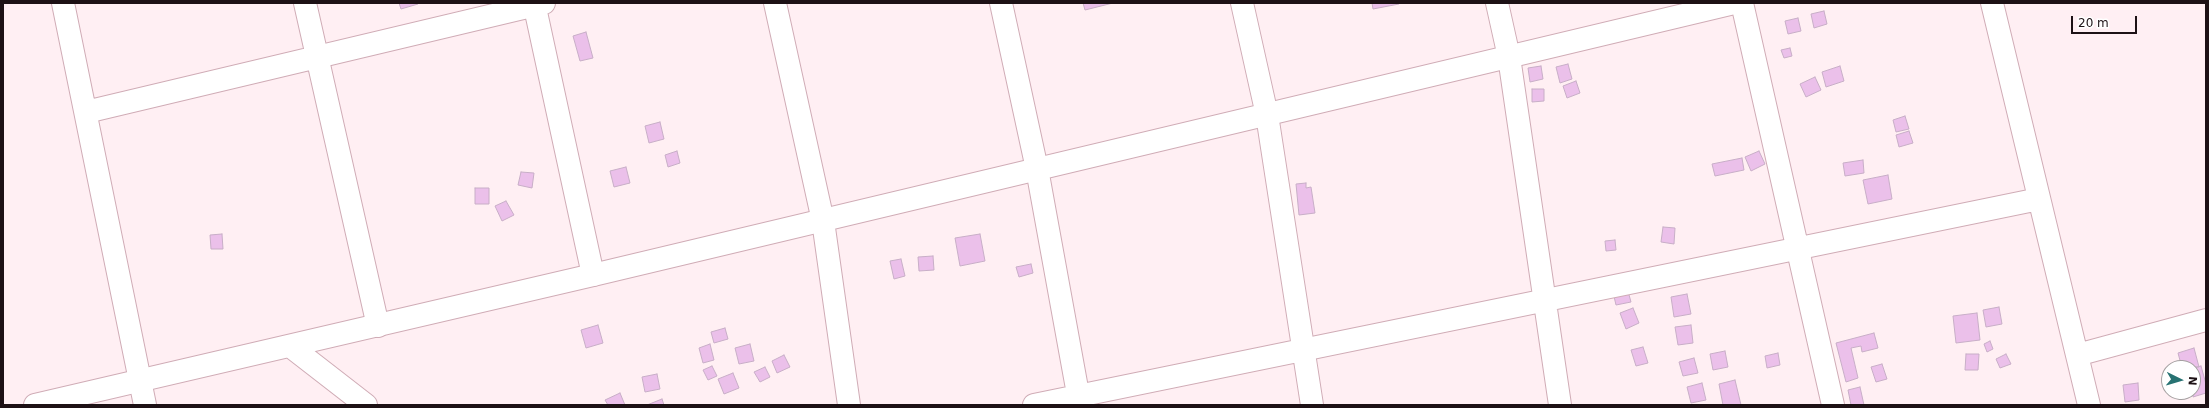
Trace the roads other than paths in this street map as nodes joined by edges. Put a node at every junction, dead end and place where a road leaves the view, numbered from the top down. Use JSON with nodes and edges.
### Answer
{"nodes":[{"id":1,"x":63,"y":3,"type":"edge"},
{"id":2,"x":305,"y":3,"type":"edge"},
{"id":3,"x":775,"y":3,"type":"edge"},
{"id":4,"x":1001,"y":3,"type":"edge"},
{"id":5,"x":1242,"y":3,"type":"edge"},
{"id":6,"x":1497,"y":3,"type":"edge"},
{"id":7,"x":1734,"y":3,"type":"edge"},
{"id":8,"x":1742,"y":3,"type":"edge"},
{"id":9,"x":1992,"y":3,"type":"edge"},
{"id":10,"x":538,"y":4,"type":"edge"},
{"id":11,"x":317,"y":57,"type":"junction"},
{"id":12,"x":1509,"y":57,"type":"junction"},
{"id":13,"x":86,"y":112,"type":"junction"},
{"id":14,"x":1267,"y":115,"type":"junction"},
{"id":15,"x":1037,"y":169,"type":"junction"},
{"id":16,"x":2039,"y":199,"type":"junction"},
{"id":17,"x":823,"y":220,"type":"junction"},
{"id":18,"x":1797,"y":248,"type":"junction"},
{"id":19,"x":593,"y":275,"type":"junction"},
{"id":20,"x":1545,"y":300,"type":"junction"},
{"id":21,"x":2206,"y":320,"type":"edge"},
{"id":22,"x":378,"y":326,"type":"junction"},
{"id":23,"x":290,"y":346,"type":"junction"},
{"id":24,"x":1304,"y":350,"type":"junction"},
{"id":25,"x":2077,"y":355,"type":"junction"},
{"id":26,"x":141,"y":381,"type":"junction"},
{"id":27,"x":1079,"y":400,"type":"edge"},
{"id":28,"x":35,"y":405,"type":"edge"},
{"id":29,"x":145,"y":405,"type":"edge"},
{"id":30,"x":366,"y":405,"type":"edge"},
{"id":31,"x":849,"y":405,"type":"edge"},
{"id":32,"x":1034,"y":405,"type":"edge"},
{"id":33,"x":1312,"y":405,"type":"edge"},
{"id":34,"x":1560,"y":405,"type":"edge"},
{"id":35,"x":1832,"y":405,"type":"edge"},
{"id":36,"x":2089,"y":405,"type":"edge"}],
"edges":[{"from":1,"to":13,"type":"street"},
{"from":2,"to":11,"type":"street"},
{"from":3,"to":17,"type":"street"},
{"from":4,"to":15,"type":"street"},
{"from":5,"to":14,"type":"street"},
{"from":6,"to":12,"type":"street"},
{"from":7,"to":12,"type":"street"},
{"from":8,"to":18,"type":"street"},
{"from":9,"to":16,"type":"street"},
{"from":10,"to":11,"type":"street"},
{"from":10,"to":19,"type":"street"},
{"from":11,"to":13,"type":"street"},
{"from":11,"to":22,"type":"street"},
{"from":12,"to":14,"type":"street"},
{"from":12,"to":20,"type":"street"},
{"from":13,"to":26,"type":"street"},
{"from":14,"to":15,"type":"street"},
{"from":14,"to":24,"type":"street"},
{"from":15,"to":17,"type":"street"},
{"from":15,"to":27,"type":"street"},
{"from":16,"to":18,"type":"street"},
{"from":16,"to":25,"type":"street"},
{"from":17,"to":19,"type":"street"},
{"from":17,"to":31,"type":"street"},
{"from":18,"to":20,"type":"street"},
{"from":18,"to":35,"type":"street"},
{"from":19,"to":22,"type":"street"},
{"from":20,"to":24,"type":"street"},
{"from":20,"to":34,"type":"street"},
{"from":21,"to":25,"type":"street"},
{"from":22,"to":23,"type":"street"},
{"from":23,"to":26,"type":"street"},
{"from":23,"to":30,"type":"street"},
{"from":24,"to":27,"type":"street"},
{"from":24,"to":33,"type":"street"},
{"from":25,"to":36,"type":"street"},
{"from":26,"to":28,"type":"street"},
{"from":26,"to":29,"type":"street"},
{"from":27,"to":32,"type":"street"}]}
